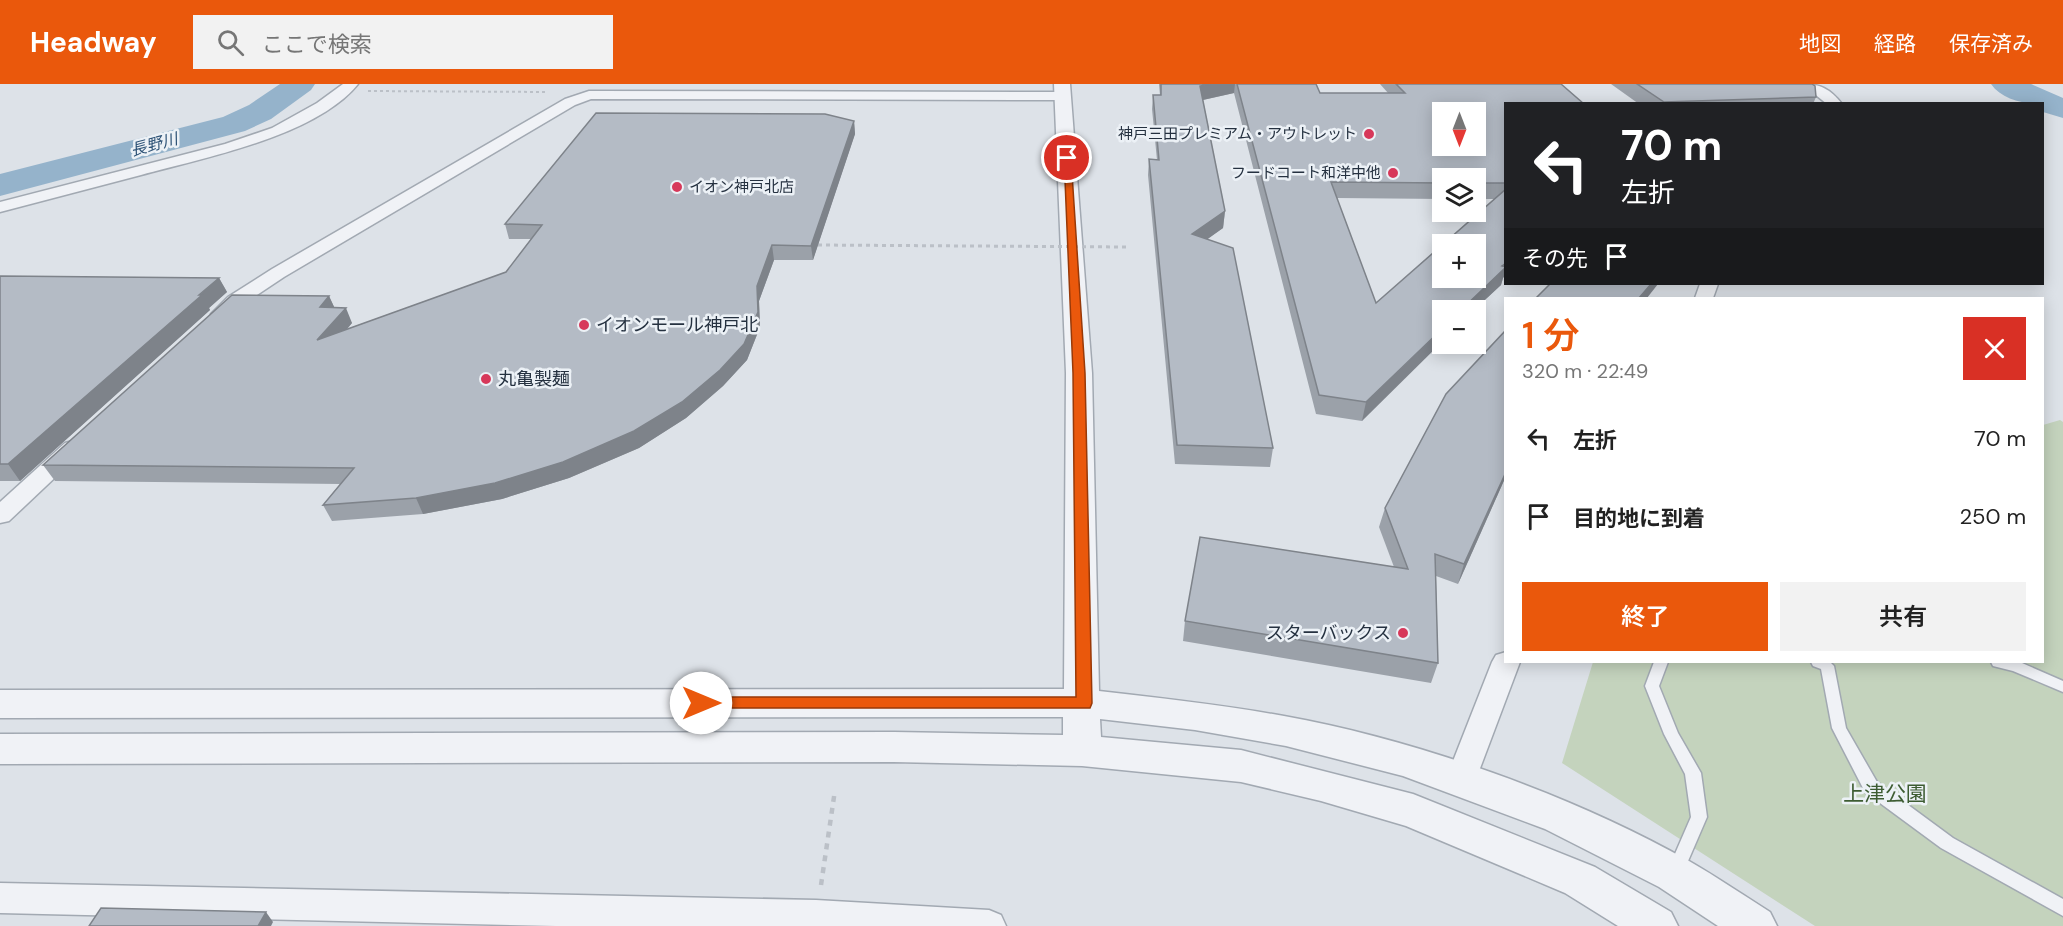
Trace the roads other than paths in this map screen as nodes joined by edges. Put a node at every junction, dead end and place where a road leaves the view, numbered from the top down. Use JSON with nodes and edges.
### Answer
{"nodes":[{"id":1,"x":1809,"y":84,"type":"edge"},
{"id":2,"x":346,"y":88,"type":"edge"},
{"id":3,"x":1063,"y":90,"type":"edge"},
{"id":4,"x":1833,"y":102,"type":"edge"},
{"id":5,"x":0,"y":207,"type":"edge"},
{"id":6,"x":209,"y":325,"type":"edge"},
{"id":7,"x":88,"y":435,"type":"edge"},
{"id":8,"x":0,"y":515,"type":"edge"},
{"id":9,"x":1506,"y":663,"type":"edge"},
{"id":10,"x":1661,"y":663,"type":"edge"},
{"id":11,"x":1820,"y":663,"type":"edge"},
{"id":12,"x":2002,"y":663,"type":"edge"},
{"id":13,"x":2063,"y":687,"type":"edge"},
{"id":14,"x":1084,"y":703,"type":"junction"},
{"id":15,"x":0,"y":704,"type":"edge"},
{"id":16,"x":0,"y":749,"type":"edge"},
{"id":17,"x":1082,"y":751,"type":"junction"},
{"id":18,"x":1461,"y":779,"type":"junction"},
{"id":19,"x":1674,"y":874,"type":"junction"},
{"id":20,"x":0,"y":898,"type":"edge"},
{"id":21,"x":2063,"y":908,"type":"edge"},
{"id":22,"x":815,"y":921,"type":"edge"},
{"id":23,"x":989,"y":926,"type":"edge"},
{"id":24,"x":1656,"y":926,"type":"edge"},
{"id":25,"x":1755,"y":926,"type":"edge"}],
"edges":[{"from":1,"to":4,"type":"street"},
{"from":2,"to":5,"type":"street"},
{"from":3,"to":6,"type":"street"},
{"from":3,"to":14,"type":"street"},
{"from":7,"to":8,"type":"street"},
{"from":9,"to":18,"type":"street"},
{"from":10,"to":19,"type":"lane"},
{"from":11,"to":21,"type":"lane"},
{"from":12,"to":13,"type":"lane"},
{"from":14,"to":15,"type":"street"},
{"from":14,"to":17,"type":"street"},
{"from":14,"to":18,"type":"street"},
{"from":16,"to":17,"type":"street"},
{"from":17,"to":24,"type":"street"},
{"from":18,"to":19,"type":"street"},
{"from":19,"to":25,"type":"street"},
{"from":20,"to":22,"type":"street"},
{"from":22,"to":23,"type":"street"}]}
